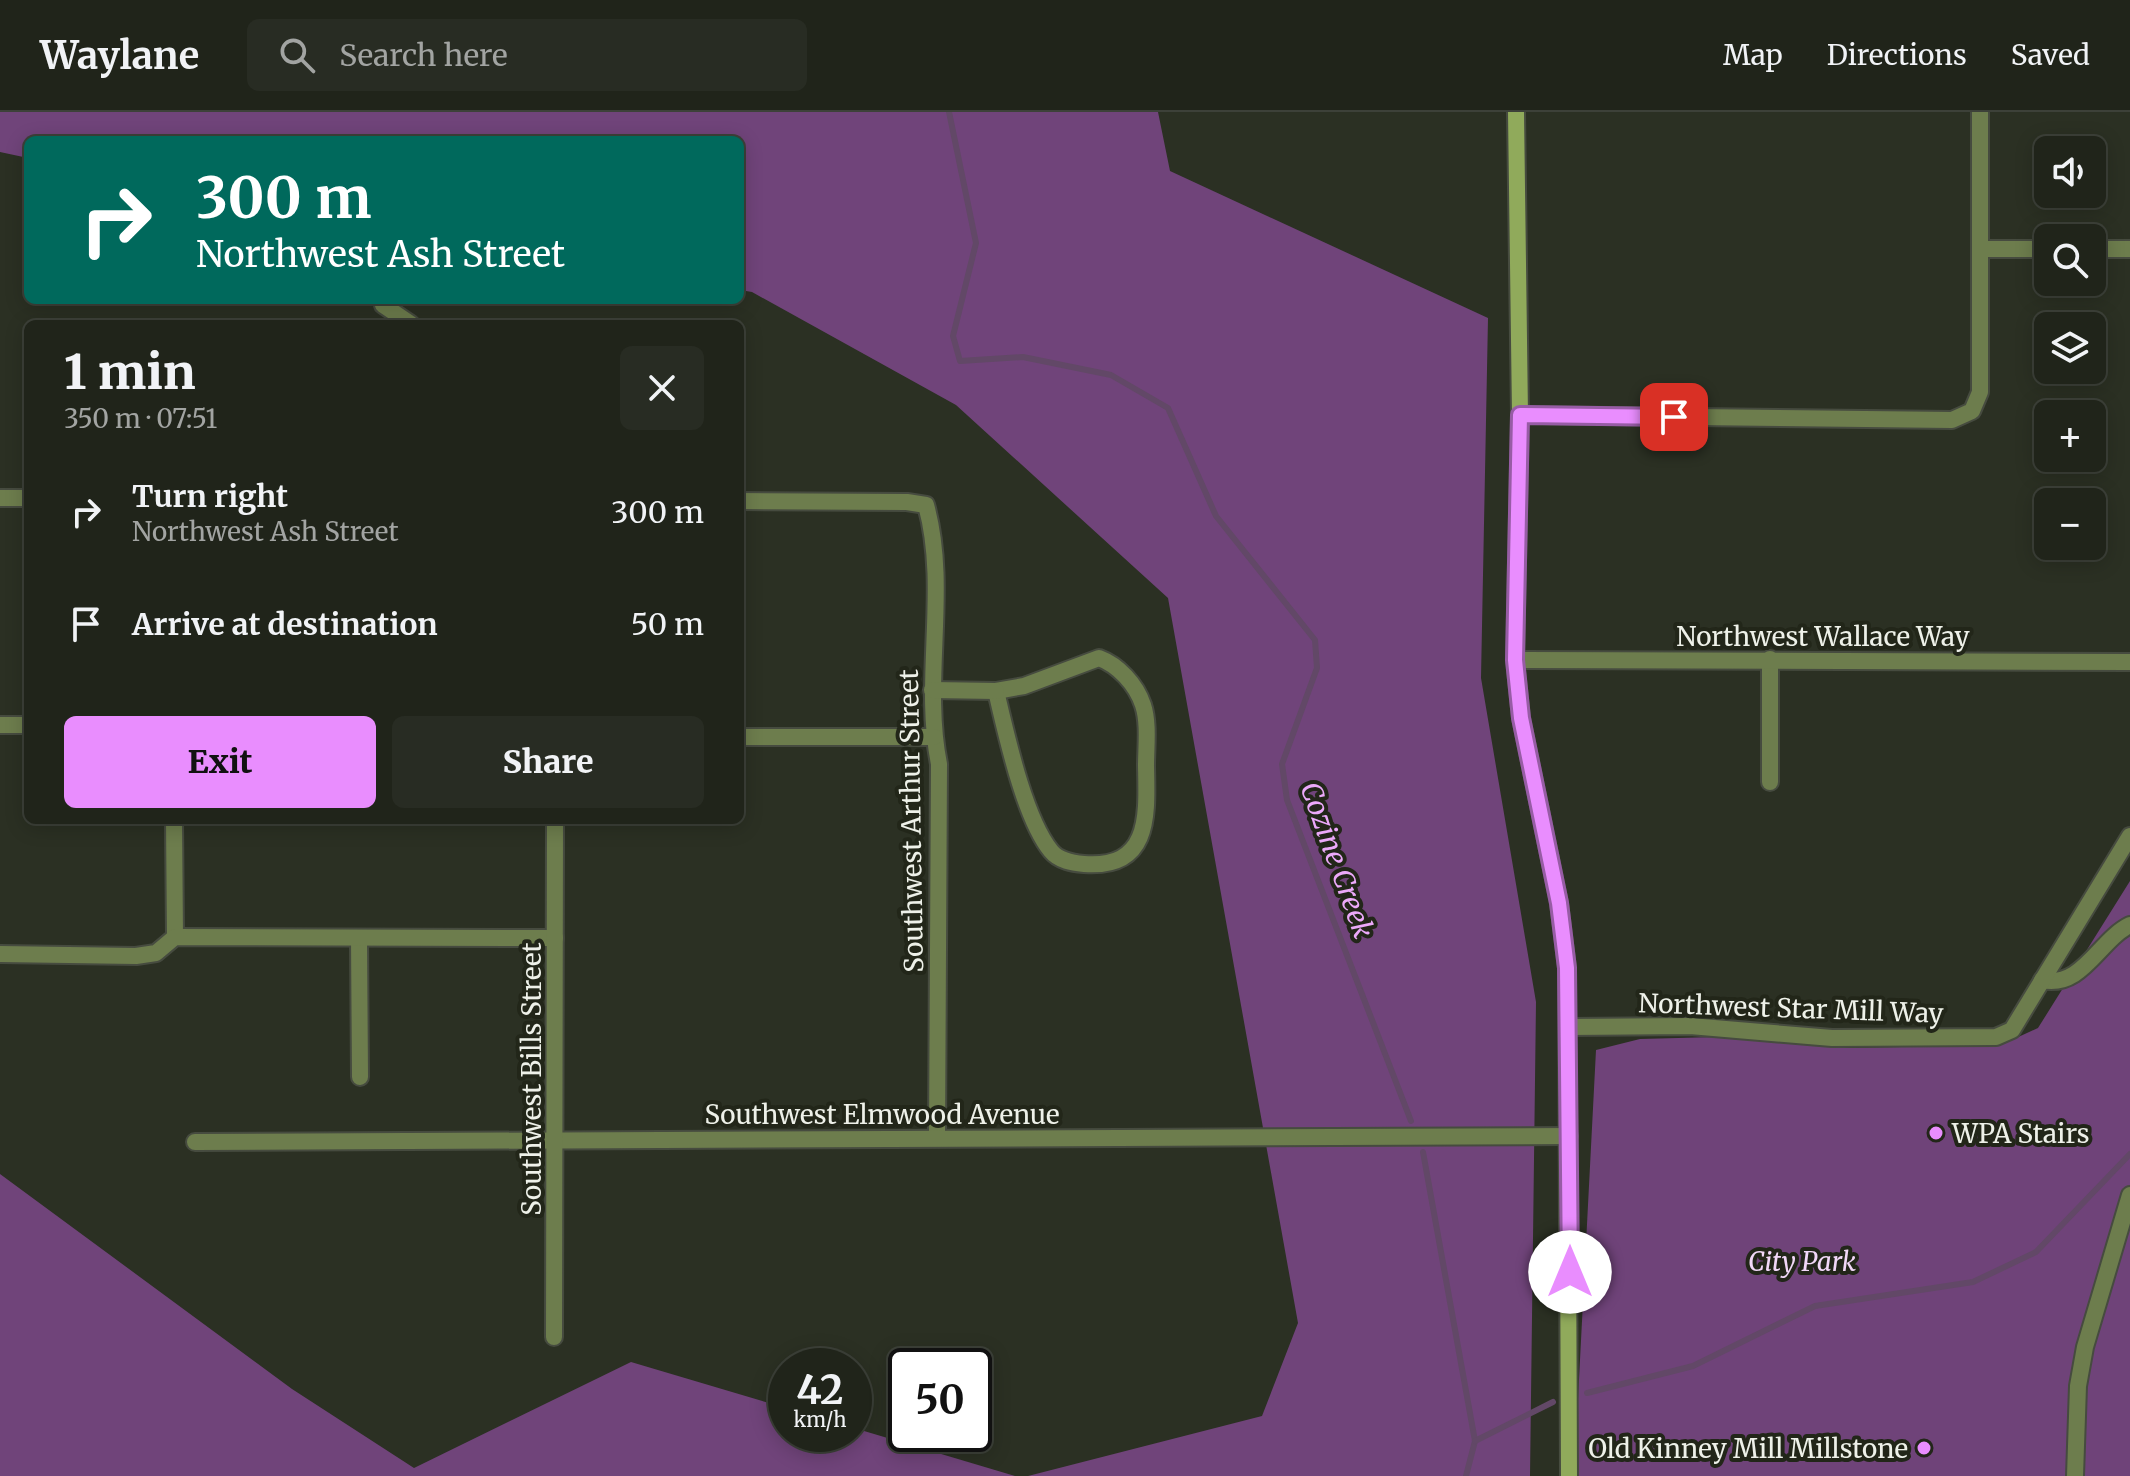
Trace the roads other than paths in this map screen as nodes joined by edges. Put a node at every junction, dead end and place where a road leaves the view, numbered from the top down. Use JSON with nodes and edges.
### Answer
{"nodes":[{"id":1,"x":1516,"y":112,"type":"edge"},
{"id":2,"x":1980,"y":112,"type":"edge"},
{"id":3,"x":1980,"y":249,"type":"junction"},
{"id":4,"x":2034,"y":249,"type":"edge"},
{"id":5,"x":2106,"y":249,"type":"edge"},
{"id":6,"x":2130,"y":249,"type":"edge"},
{"id":7,"x":383,"y":305,"type":"dead end"},
{"id":8,"x":405,"y":320,"type":"edge"},
{"id":9,"x":1520,"y":415,"type":"junction"},
{"id":10,"x":0,"y":498,"type":"edge"},
{"id":11,"x":24,"y":498,"type":"edge"},
{"id":12,"x":744,"y":501,"type":"edge"},
{"id":13,"x":1770,"y":659,"type":"junction"},
{"id":14,"x":1515,"y":660,"type":"junction"},
{"id":15,"x":2130,"y":662,"type":"edge"},
{"id":16,"x":932,"y":690,"type":"junction"},
{"id":17,"x":996,"y":691,"type":"junction"},
{"id":18,"x":0,"y":725,"type":"edge"},
{"id":19,"x":24,"y":725,"type":"edge"},
{"id":20,"x":744,"y":737,"type":"edge"},
{"id":21,"x":934,"y":737,"type":"junction"},
{"id":22,"x":1770,"y":782,"type":"dead end"},
{"id":23,"x":174,"y":824,"type":"edge"},
{"id":24,"x":555,"y":824,"type":"edge"},
{"id":25,"x":2130,"y":836,"type":"edge"},
{"id":26,"x":2130,"y":925,"type":"edge"},
{"id":27,"x":175,"y":937,"type":"junction"},
{"id":28,"x":359,"y":938,"type":"junction"},
{"id":29,"x":555,"y":938,"type":"junction"},
{"id":30,"x":0,"y":954,"type":"edge"},
{"id":31,"x":2042,"y":980,"type":"junction"},
{"id":32,"x":1568,"y":1027,"type":"junction"},
{"id":33,"x":360,"y":1077,"type":"dead end"},
{"id":34,"x":1569,"y":1136,"type":"junction"},
{"id":35,"x":937,"y":1137,"type":"junction"},
{"id":36,"x":555,"y":1138,"type":"junction"},
{"id":37,"x":195,"y":1142,"type":"dead end"},
{"id":38,"x":2130,"y":1195,"type":"edge"},
{"id":39,"x":554,"y":1337,"type":"dead end"},
{"id":40,"x":1569,"y":1476,"type":"edge"},
{"id":41,"x":2075,"y":1476,"type":"edge"}],
"edges":[{"from":1,"to":9,"type":"main road"},
{"from":2,"to":3,"type":"street"},
{"from":3,"to":4,"type":"street"},
{"from":3,"to":9,"type":"street"},
{"from":5,"to":6,"type":"street"},
{"from":7,"to":8,"type":"street"},
{"from":9,"to":14,"type":"main road"},
{"from":10,"to":11,"type":"street"},
{"from":12,"to":16,"type":"street","name":"Southwest Arthur Street"},
{"from":13,"to":14,"type":"street","name":"Northwest Wallace Way"},
{"from":13,"to":15,"type":"street","name":"Northwest Wallace Way"},
{"from":13,"to":22,"type":"street"},
{"from":14,"to":32,"type":"main road"},
{"from":16,"to":17,"type":"street"},
{"from":16,"to":21,"type":"street","name":"Southwest Arthur Street"},
{"from":17,"to":17,"type":"street"},
{"from":18,"to":19,"type":"street"},
{"from":20,"to":21,"type":"street"},
{"from":21,"to":35,"type":"street","name":"Southwest Arthur Street"},
{"from":23,"to":27,"type":"street"},
{"from":24,"to":29,"type":"street","name":"Southwest Bills Street"},
{"from":25,"to":31,"type":"street"},
{"from":26,"to":31,"type":"street"},
{"from":27,"to":28,"type":"street"},
{"from":27,"to":30,"type":"street"},
{"from":28,"to":29,"type":"street"},
{"from":28,"to":33,"type":"street"},
{"from":29,"to":36,"type":"street","name":"Southwest Bills Street"},
{"from":31,"to":32,"type":"street","name":"Northwest Star Mill Way"},
{"from":32,"to":34,"type":"main road"},
{"from":34,"to":35,"type":"street","name":"Southwest Elmwood Avenue"},
{"from":34,"to":40,"type":"main road"},
{"from":35,"to":36,"type":"street","name":"Southwest Elmwood Avenue"},
{"from":36,"to":37,"type":"street","name":"Southwest Elmwood Avenue"},
{"from":36,"to":39,"type":"street","name":"Southwest Bills Street"},
{"from":38,"to":41,"type":"street"}]}
